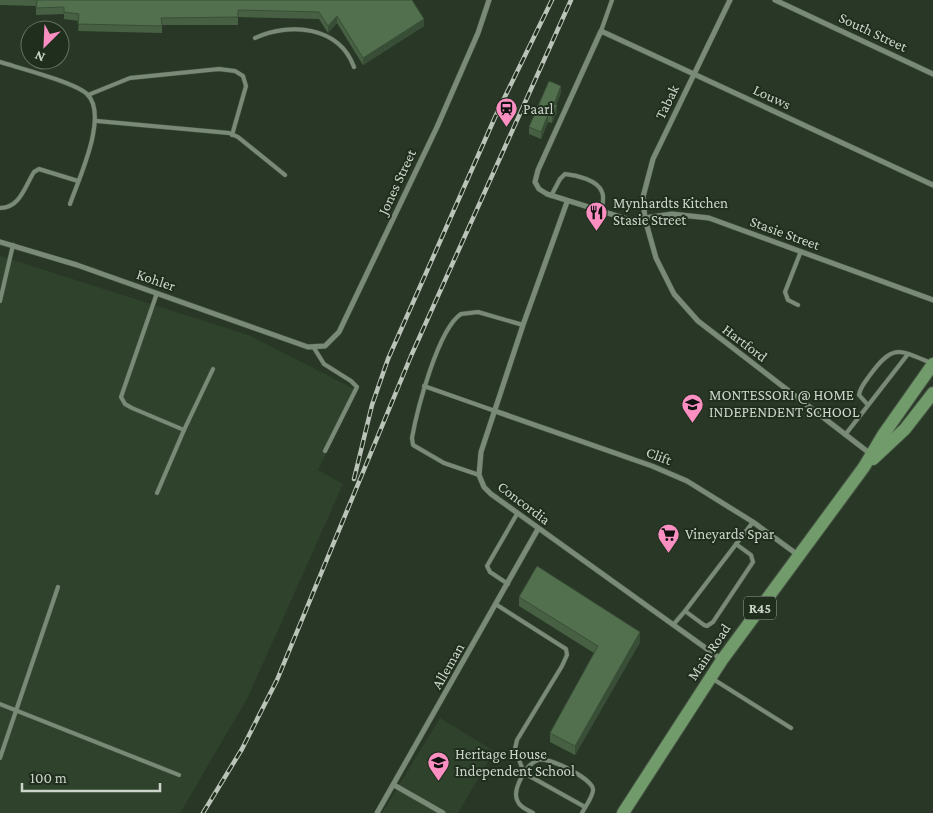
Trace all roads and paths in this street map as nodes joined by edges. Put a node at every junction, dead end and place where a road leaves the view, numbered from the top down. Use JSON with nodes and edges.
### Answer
{"nodes":[{"id":1,"x":488,"y":0,"type":"edge"},
{"id":2,"x":612,"y":0,"type":"edge"},
{"id":3,"x":730,"y":0,"type":"edge"},
{"id":4,"x":775,"y":0,"type":"edge"},
{"id":5,"x":601,"y":30,"type":"junction"},
{"id":6,"x":255,"y":38,"type":"dead end"},
{"id":7,"x":0,"y":62,"type":"edge"},
{"id":8,"x":354,"y":66,"type":"dead end"},
{"id":9,"x":694,"y":74,"type":"junction"},
{"id":10,"x":933,"y":74,"type":"edge"},
{"id":11,"x":88,"y":95,"type":"junction"},
{"id":12,"x":96,"y":120,"type":"junction"},
{"id":13,"x":232,"y":135,"type":"junction"},
{"id":14,"x":285,"y":175,"type":"dead end"},
{"id":15,"x":78,"y":181,"type":"junction"},
{"id":16,"x":933,"y":186,"type":"edge"},
{"id":17,"x":551,"y":196,"type":"junction"},
{"id":18,"x":567,"y":202,"type":"junction"},
{"id":19,"x":70,"y":204,"type":"dead end"},
{"id":20,"x":0,"y":208,"type":"edge"},
{"id":21,"x":601,"y":213,"type":"junction"},
{"id":22,"x":646,"y":219,"type":"junction"},
{"id":23,"x":0,"y":242,"type":"edge"},
{"id":24,"x":13,"y":245,"type":"junction"},
{"id":25,"x":801,"y":252,"type":"junction"},
{"id":26,"x":157,"y":293,"type":"junction"},
{"id":27,"x":933,"y":300,"type":"edge"},
{"id":28,"x":0,"y":301,"type":"edge"},
{"id":29,"x":798,"y":306,"type":"dead end"},
{"id":30,"x":523,"y":325,"type":"junction"},
{"id":31,"x":314,"y":348,"type":"junction"},
{"id":32,"x":908,"y":354,"type":"junction"},
{"id":33,"x":933,"y":364,"type":"edge"},
{"id":34,"x":213,"y":368,"type":"dead end"},
{"id":35,"x":424,"y":386,"type":"junction"},
{"id":36,"x":933,"y":393,"type":"edge"},
{"id":37,"x":868,"y":405,"type":"junction"},
{"id":38,"x":495,"y":411,"type":"junction"},
{"id":39,"x":184,"y":430,"type":"junction"},
{"id":40,"x":845,"y":434,"type":"junction"},
{"id":41,"x":325,"y":451,"type":"dead end"},
{"id":42,"x":873,"y":456,"type":"junction"},
{"id":43,"x":479,"y":476,"type":"junction"},
{"id":44,"x":157,"y":493,"type":"dead end"},
{"id":45,"x":517,"y":514,"type":"junction"},
{"id":46,"x":753,"y":522,"type":"junction"},
{"id":47,"x":538,"y":529,"type":"junction"},
{"id":48,"x":736,"y":544,"type":"junction"},
{"id":49,"x":798,"y":556,"type":"junction"},
{"id":50,"x":508,"y":584,"type":"junction"},
{"id":51,"x":58,"y":587,"type":"dead end"},
{"id":52,"x":496,"y":605,"type":"junction"},
{"id":53,"x":685,"y":611,"type":"junction"},
{"id":54,"x":673,"y":625,"type":"junction"},
{"id":55,"x":722,"y":660,"type":"junction"},
{"id":56,"x":711,"y":678,"type":"junction"},
{"id":57,"x":0,"y":704,"type":"edge"},
{"id":58,"x":17,"y":710,"type":"junction"},
{"id":59,"x":791,"y":728,"type":"dead end"},
{"id":60,"x":0,"y":758,"type":"edge"},
{"id":61,"x":524,"y":773,"type":"junction"},
{"id":62,"x":179,"y":775,"type":"dead end"},
{"id":63,"x":394,"y":785,"type":"junction"},
{"id":64,"x":585,"y":807,"type":"junction"},
{"id":65,"x":377,"y":813,"type":"edge"},
{"id":66,"x":443,"y":813,"type":"edge"},
{"id":67,"x":533,"y":813,"type":"edge"},
{"id":68,"x":582,"y":813,"type":"edge"},
{"id":69,"x":624,"y":813,"type":"edge"}],
"edges":[{"from":1,"to":31,"type":"street","name":"Jones Street"},
{"from":2,"to":5,"type":"lane"},
{"from":3,"to":9,"type":"street","name":"Tabak"},
{"from":4,"to":10,"type":"street","name":"South Street"},
{"from":5,"to":9,"type":"street","name":"Louws"},
{"from":5,"to":17,"type":"street"},
{"from":6,"to":8,"type":"lane"},
{"from":7,"to":11,"type":"lane"},
{"from":9,"to":16,"type":"street","name":"Louws"},
{"from":9,"to":22,"type":"street","name":"Tabak"},
{"from":11,"to":12,"type":"lane"},
{"from":11,"to":13,"type":"lane"},
{"from":12,"to":13,"type":"lane"},
{"from":12,"to":15,"type":"lane"},
{"from":13,"to":14,"type":"lane"},
{"from":15,"to":19,"type":"lane"},
{"from":15,"to":20,"type":"lane"},
{"from":17,"to":18,"type":"street","name":"Stasie Street"},
{"from":17,"to":21,"type":"lane"},
{"from":18,"to":21,"type":"street","name":"Stasie Street"},
{"from":18,"to":30,"type":"street","name":"Concordia"},
{"from":21,"to":22,"type":"street","name":"Stasie Street"},
{"from":22,"to":25,"type":"street","name":"Stasie Street"},
{"from":22,"to":40,"type":"street","name":"Hartford"},
{"from":23,"to":24,"type":"street","name":"Kohler"},
{"from":24,"to":26,"type":"street","name":"Kohler"},
{"from":24,"to":28,"type":"lane"},
{"from":25,"to":27,"type":"street","name":"Stasie Street"},
{"from":25,"to":29,"type":"lane"},
{"from":26,"to":31,"type":"street","name":"Kohler"},
{"from":26,"to":39,"type":"lane"},
{"from":30,"to":35,"type":"lane"},
{"from":30,"to":38,"type":"street","name":"Concordia"},
{"from":31,"to":41,"type":"lane"},
{"from":32,"to":33,"type":"lane"},
{"from":32,"to":37,"type":"lane"},
{"from":32,"to":37,"type":"lane"},
{"from":33,"to":42,"type":"main road","name":"Main Road","number":"R45"},
{"from":34,"to":39,"type":"lane"},
{"from":35,"to":38,"type":"lane"},
{"from":35,"to":43,"type":"lane"},
{"from":36,"to":42,"type":"main road","name":"Main Road","number":"R45"},
{"from":37,"to":40,"type":"lane"},
{"from":38,"to":43,"type":"street","name":"Concordia"},
{"from":38,"to":46,"type":"street","name":"Clift"},
{"from":39,"to":44,"type":"lane"},
{"from":40,"to":42,"type":"street","name":"Hartford"},
{"from":42,"to":49,"type":"main road","name":"Main Road","number":"R45"},
{"from":43,"to":45,"type":"street","name":"Concordia"},
{"from":45,"to":47,"type":"street","name":"Concordia"},
{"from":45,"to":50,"type":"lane"},
{"from":46,"to":48,"type":"lane"},
{"from":46,"to":49,"type":"street","name":"Clift"},
{"from":47,"to":50,"type":"street","name":"Alleman"},
{"from":47,"to":54,"type":"street","name":"Concordia"},
{"from":48,"to":53,"type":"lane"},
{"from":48,"to":53,"type":"lane"},
{"from":49,"to":55,"type":"main road","name":"Main Road","number":"R45"},
{"from":50,"to":52,"type":"street","name":"Alleman"},
{"from":51,"to":58,"type":"lane"},
{"from":52,"to":61,"type":"lane"},
{"from":52,"to":63,"type":"street","name":"Alleman"},
{"from":53,"to":54,"type":"lane"},
{"from":54,"to":55,"type":"street","name":"Concordia"},
{"from":55,"to":56,"type":"main road","name":"Main Road","number":"R45"},
{"from":56,"to":59,"type":"lane"},
{"from":56,"to":69,"type":"main road","name":"Main Road","number":"R45"},
{"from":57,"to":58,"type":"lane"},
{"from":58,"to":60,"type":"lane"},
{"from":58,"to":62,"type":"lane"},
{"from":61,"to":64,"type":"lane"},
{"from":61,"to":64,"type":"lane"},
{"from":61,"to":67,"type":"lane"},
{"from":63,"to":65,"type":"street","name":"Alleman"},
{"from":63,"to":66,"type":"street"},
{"from":64,"to":68,"type":"lane"}]}
